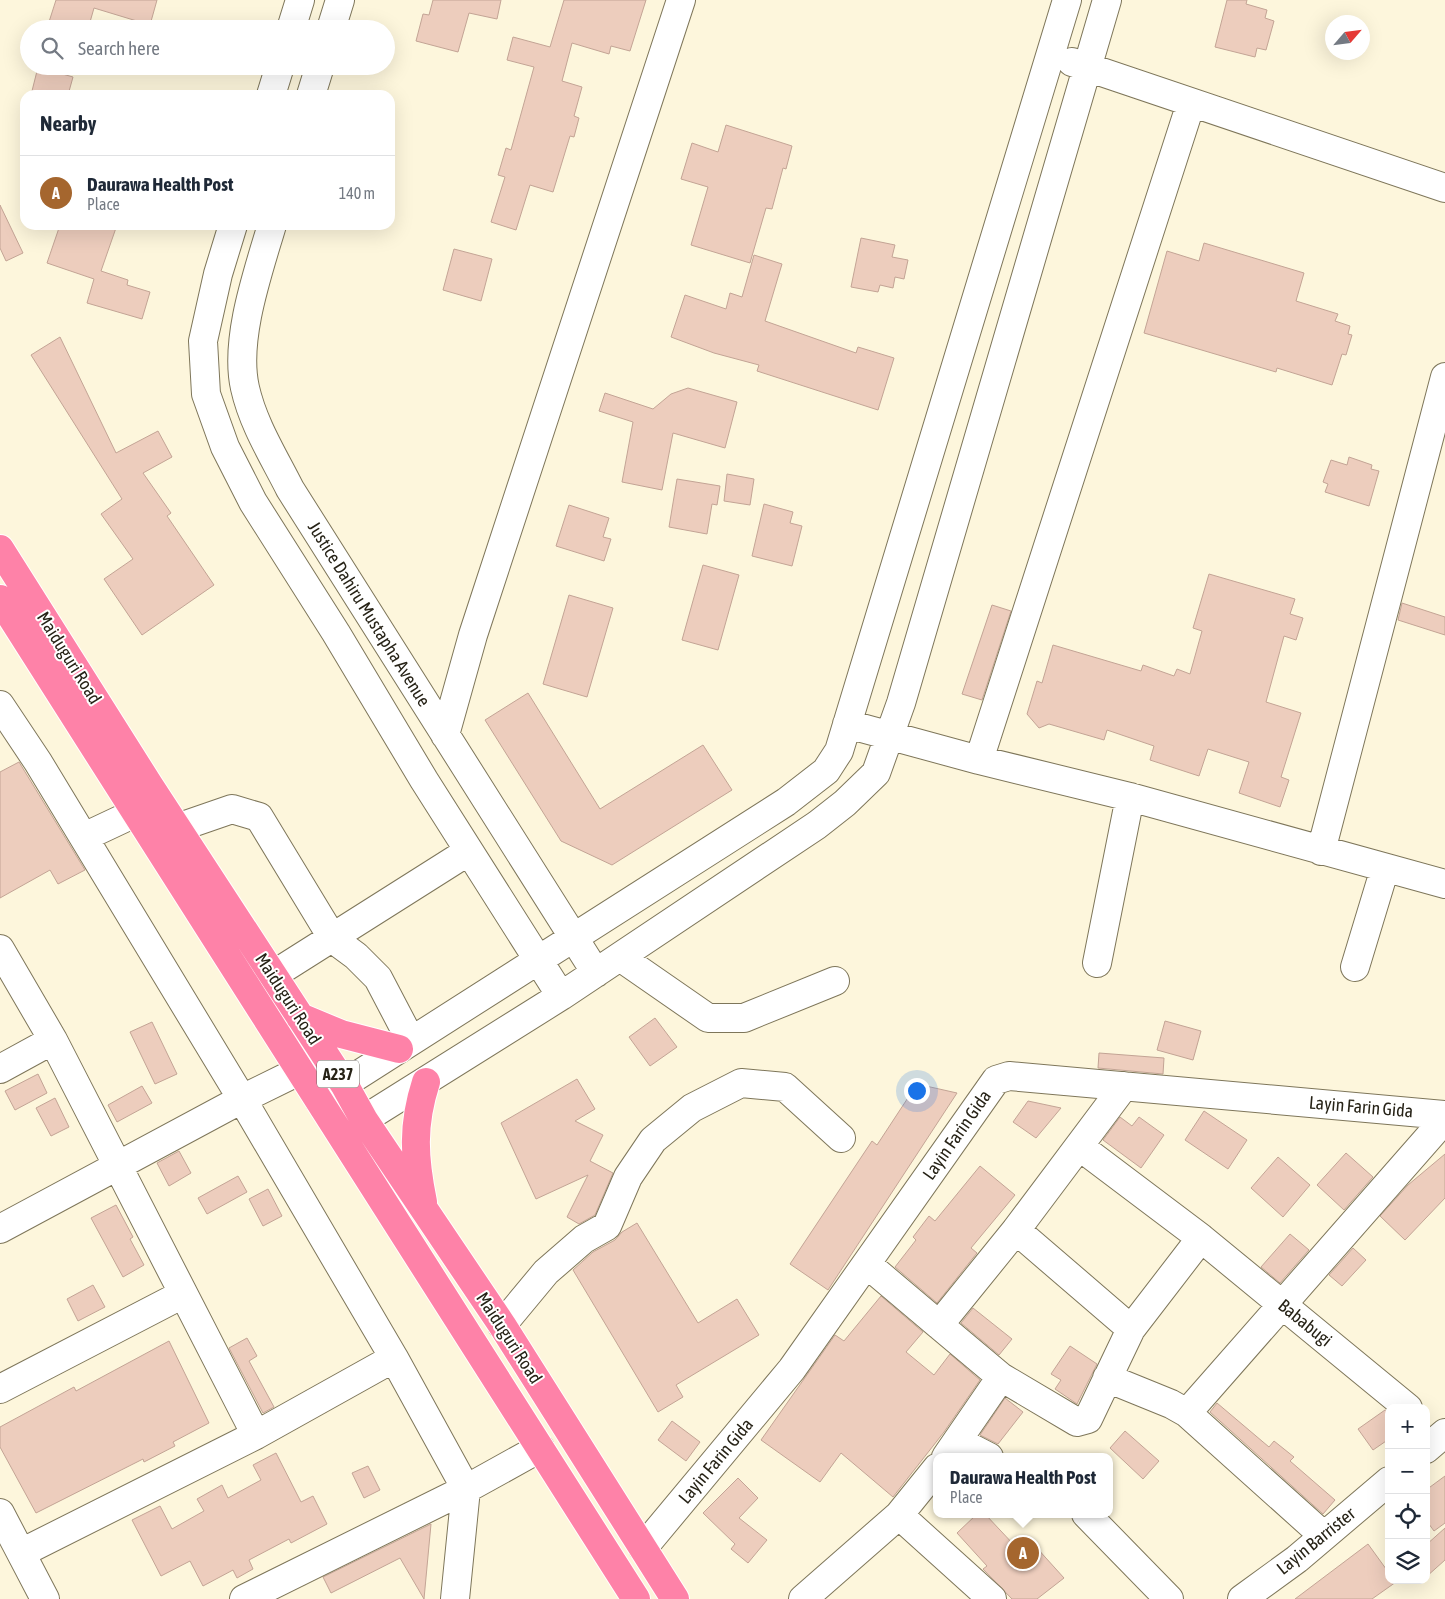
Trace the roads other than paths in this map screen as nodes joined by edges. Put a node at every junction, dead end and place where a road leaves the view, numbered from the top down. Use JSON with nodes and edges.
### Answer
{"nodes":[{"id":1,"x":300,"y":0,"type":"edge"},
{"id":2,"x":340,"y":0,"type":"edge"},
{"id":3,"x":681,"y":0,"type":"edge"},
{"id":4,"x":1068,"y":0,"type":"edge"},
{"id":5,"x":1107,"y":0,"type":"edge"},
{"id":6,"x":294,"y":20,"type":"edge"},
{"id":7,"x":334,"y":20,"type":"edge"},
{"id":8,"x":1052,"y":54,"type":"junction"},
{"id":9,"x":1088,"y":68,"type":"junction"},
{"id":10,"x":277,"y":75,"type":"edge"},
{"id":11,"x":317,"y":75,"type":"edge"},
{"id":12,"x":273,"y":90,"type":"edge"},
{"id":13,"x":313,"y":90,"type":"edge"},
{"id":14,"x":1191,"y":103,"type":"junction"},
{"id":15,"x":1445,"y":188,"type":"edge"},
{"id":16,"x":231,"y":230,"type":"edge"},
{"id":17,"x":271,"y":230,"type":"edge"},
{"id":18,"x":1445,"y":377,"type":"edge"},
{"id":19,"x":245,"y":388,"type":"junction"},
{"id":20,"x":206,"y":394,"type":"junction"},
{"id":21,"x":0,"y":549,"type":"edge"},
{"id":22,"x":4,"y":615,"type":"edge"},
{"id":23,"x":0,"y":705,"type":"edge"},
{"id":24,"x":847,"y":724,"type":"junction"},
{"id":25,"x":445,"y":735,"type":"junction"},
{"id":26,"x":890,"y":736,"type":"junction"},
{"id":27,"x":979,"y":760,"type":"junction"},
{"id":28,"x":1130,"y":797,"type":"junction"},
{"id":29,"x":135,"y":813,"type":"junction"},
{"id":30,"x":177,"y":828,"type":"junction"},
{"id":31,"x":84,"y":837,"type":"junction"},
{"id":32,"x":469,"y":851,"type":"junction"},
{"id":33,"x":1321,"y":851,"type":"junction"},
{"id":34,"x":1385,"y":868,"type":"junction"},
{"id":35,"x":1445,"y":884,"type":"edge"},
{"id":36,"x":574,"y":936,"type":"junction"},
{"id":37,"x":333,"y":939,"type":"junction"},
{"id":38,"x":0,"y":949,"type":"edge"},
{"id":39,"x":538,"y":958,"type":"junction"},
{"id":40,"x":620,"y":958,"type":"junction"},
{"id":41,"x":1098,"y":962,"type":"dead end"},
{"id":42,"x":1355,"y":966,"type":"dead end"},
{"id":43,"x":596,"y":973,"type":"junction"},
{"id":44,"x":273,"y":975,"type":"junction"},
{"id":45,"x":835,"y":981,"type":"dead end"},
{"id":46,"x":561,"y":996,"type":"junction"},
{"id":47,"x":300,"y":1017,"type":"junction"},
{"id":48,"x":53,"y":1040,"type":"junction"},
{"id":49,"x":405,"y":1045,"type":"junction"},
{"id":50,"x":0,"y":1069,"type":"edge"},
{"id":51,"x":301,"y":1070,"type":"junction"},
{"id":52,"x":426,"y":1082,"type":"junction"},
{"id":53,"x":344,"y":1084,"type":"junction"},
{"id":54,"x":1124,"y":1086,"type":"junction"},
{"id":55,"x":242,"y":1099,"type":"junction"},
{"id":56,"x":319,"y":1100,"type":"junction"},
{"id":57,"x":1445,"y":1115,"type":"edge"},
{"id":58,"x":1445,"y":1119,"type":"edge"},
{"id":59,"x":364,"y":1120,"type":"junction"},
{"id":60,"x":340,"y":1134,"type":"junction"},
{"id":61,"x":841,"y":1138,"type":"dead end"},
{"id":62,"x":1079,"y":1146,"type":"junction"},
{"id":63,"x":118,"y":1167,"type":"junction"},
{"id":64,"x":426,"y":1216,"type":"junction"},
{"id":65,"x":0,"y":1229,"type":"edge"},
{"id":66,"x":1016,"y":1230,"type":"junction"},
{"id":67,"x":1201,"y":1238,"type":"junction"},
{"id":68,"x":868,"y":1265,"type":"junction"},
{"id":69,"x":183,"y":1294,"type":"junction"},
{"id":70,"x":1282,"y":1304,"type":"junction"},
{"id":71,"x":502,"y":1325,"type":"junction"},
{"id":72,"x":940,"y":1326,"type":"junction"},
{"id":73,"x":1132,"y":1329,"type":"junction"},
{"id":74,"x":394,"y":1358,"type":"junction"},
{"id":75,"x":1001,"y":1377,"type":"junction"},
{"id":76,"x":1107,"y":1378,"type":"junction"},
{"id":77,"x":0,"y":1389,"type":"edge"},
{"id":78,"x":1403,"y":1404,"type":"edge"},
{"id":79,"x":1188,"y":1413,"type":"junction"},
{"id":80,"x":256,"y":1436,"type":"junction"},
{"id":81,"x":540,"y":1448,"type":"junction"},
{"id":82,"x":952,"y":1449,"type":"edge"},
{"id":83,"x":970,"y":1453,"type":"edge"},
{"id":84,"x":933,"y":1473,"type":"edge"},
{"id":85,"x":1385,"y":1484,"type":"edge"},
{"id":86,"x":466,"y":1489,"type":"junction"},
{"id":87,"x":0,"y":1513,"type":"edge"},
{"id":88,"x":899,"y":1515,"type":"junction"},
{"id":89,"x":1090,"y":1518,"type":"edge"},
{"id":90,"x":1324,"y":1536,"type":"junction"},
{"id":91,"x":643,"y":1548,"type":"junction"},
{"id":92,"x":20,"y":1553,"type":"junction"},
{"id":93,"x":45,"y":1599,"type":"edge"},
{"id":94,"x":244,"y":1599,"type":"edge"},
{"id":95,"x":455,"y":1599,"type":"edge"},
{"id":96,"x":636,"y":1599,"type":"edge"},
{"id":97,"x":675,"y":1599,"type":"edge"},
{"id":98,"x":804,"y":1599,"type":"edge"},
{"id":99,"x":992,"y":1599,"type":"edge"},
{"id":100,"x":1169,"y":1599,"type":"edge"},
{"id":101,"x":1242,"y":1599,"type":"edge"}],
"edges":[{"from":1,"to":6,"type":"street"},
{"from":2,"to":7,"type":"street"},
{"from":3,"to":25,"type":"street"},
{"from":4,"to":8,"type":"street"},
{"from":5,"to":9,"type":"street"},
{"from":8,"to":9,"type":"street"},
{"from":8,"to":24,"type":"street"},
{"from":9,"to":14,"type":"street"},
{"from":9,"to":26,"type":"street"},
{"from":10,"to":12,"type":"street"},
{"from":11,"to":13,"type":"street"},
{"from":14,"to":15,"type":"street"},
{"from":14,"to":27,"type":"street"},
{"from":16,"to":20,"type":"street"},
{"from":17,"to":19,"type":"street","name":"Justice Dahiru Mustapha Avenue"},
{"from":18,"to":33,"type":"street"},
{"from":19,"to":20,"type":"street"},
{"from":19,"to":25,"type":"street","name":"Justice Dahiru Mustapha Avenue"},
{"from":20,"to":32,"type":"street"},
{"from":21,"to":30,"type":"highway","name":"Maiduguri Road","number":"A237"},
{"from":22,"to":29,"type":"highway","name":"Maiduguri Road","number":"A237"},
{"from":23,"to":31,"type":"street"},
{"from":24,"to":26,"type":"street"},
{"from":24,"to":36,"type":"street"},
{"from":25,"to":36,"type":"street","name":"Justice Dahiru Mustapha Avenue"},
{"from":26,"to":27,"type":"street"},
{"from":26,"to":40,"type":"street"},
{"from":27,"to":28,"type":"street"},
{"from":28,"to":33,"type":"street"},
{"from":28,"to":41,"type":"street"},
{"from":29,"to":31,"type":"street"},
{"from":29,"to":51,"type":"highway","name":"Maiduguri Road","number":"A237"},
{"from":30,"to":37,"type":"street"},
{"from":30,"to":44,"type":"highway","name":"Maiduguri Road","number":"A237"},
{"from":31,"to":55,"type":"street"},
{"from":32,"to":37,"type":"street"},
{"from":32,"to":39,"type":"street"},
{"from":33,"to":34,"type":"street"},
{"from":34,"to":35,"type":"street"},
{"from":34,"to":42,"type":"street"},
{"from":36,"to":39,"type":"street"},
{"from":36,"to":43,"type":"street","name":"Justice Dahiru Mustapha Avenue"},
{"from":37,"to":44,"type":"street"},
{"from":37,"to":49,"type":"street"},
{"from":38,"to":48,"type":"street"},
{"from":39,"to":46,"type":"street"},
{"from":39,"to":49,"type":"street"},
{"from":40,"to":43,"type":"street"},
{"from":40,"to":45,"type":"street"},
{"from":43,"to":46,"type":"street"},
{"from":44,"to":47,"type":"highway","name":"Maiduguri Road","number":"A237"},
{"from":46,"to":52,"type":"street"},
{"from":47,"to":49,"type":"highway"},
{"from":47,"to":53,"type":"highway","name":"Maiduguri Road","number":"A237"},
{"from":48,"to":50,"type":"street"},
{"from":48,"to":63,"type":"street"},
{"from":49,"to":53,"type":"street"},
{"from":51,"to":55,"type":"street"},
{"from":51,"to":56,"type":"highway","name":"Maiduguri Road","number":"A237"},
{"from":52,"to":59,"type":"street"},
{"from":52,"to":64,"type":"highway"},
{"from":53,"to":56,"type":"street"},
{"from":53,"to":59,"type":"highway","name":"Maiduguri Road","number":"A237"},
{"from":54,"to":57,"type":"street","name":"Layin Farin Gida"},
{"from":54,"to":62,"type":"street"},
{"from":54,"to":68,"type":"street","name":"Layin Farin Gida"},
{"from":55,"to":63,"type":"street"},
{"from":55,"to":74,"type":"street"},
{"from":56,"to":60,"type":"highway","name":"Maiduguri Road","number":"A237"},
{"from":58,"to":70,"type":"street"},
{"from":59,"to":60,"type":"street"},
{"from":59,"to":64,"type":"highway","name":"Maiduguri Road","number":"A237"},
{"from":60,"to":81,"type":"highway","name":"Maiduguri Road","number":"A237"},
{"from":61,"to":71,"type":"street"},
{"from":62,"to":66,"type":"street"},
{"from":62,"to":67,"type":"street","name":"Bababugi"},
{"from":63,"to":65,"type":"street"},
{"from":63,"to":69,"type":"street"},
{"from":64,"to":71,"type":"highway","name":"Maiduguri Road","number":"A237"},
{"from":66,"to":72,"type":"street"},
{"from":66,"to":73,"type":"street"},
{"from":67,"to":70,"type":"street","name":"Bababugi"},
{"from":67,"to":73,"type":"street"},
{"from":68,"to":72,"type":"street"},
{"from":68,"to":91,"type":"street","name":"Layin Farin Gida"},
{"from":69,"to":77,"type":"street"},
{"from":69,"to":80,"type":"street"},
{"from":70,"to":78,"type":"street","name":"Bababugi"},
{"from":70,"to":79,"type":"street"},
{"from":71,"to":91,"type":"highway","name":"Maiduguri Road","number":"A237"},
{"from":72,"to":75,"type":"street"},
{"from":73,"to":76,"type":"street"},
{"from":74,"to":80,"type":"street"},
{"from":74,"to":86,"type":"street"},
{"from":75,"to":76,"type":"street"},
{"from":75,"to":82,"type":"street"},
{"from":76,"to":79,"type":"street"},
{"from":79,"to":90,"type":"street"},
{"from":80,"to":92,"type":"street"},
{"from":81,"to":86,"type":"street"},
{"from":81,"to":96,"type":"highway","name":"Maiduguri Road","number":"A237"},
{"from":82,"to":83,"type":"street"},
{"from":84,"to":88,"type":"street"},
{"from":85,"to":90,"type":"street","name":"Layin Barrister"},
{"from":86,"to":94,"type":"street"},
{"from":86,"to":95,"type":"street"},
{"from":87,"to":92,"type":"street"},
{"from":88,"to":98,"type":"street"},
{"from":88,"to":99,"type":"street"},
{"from":89,"to":100,"type":"street"},
{"from":90,"to":101,"type":"street","name":"Layin Barrister"},
{"from":91,"to":97,"type":"highway","name":"Maiduguri Road","number":"A237"},
{"from":92,"to":93,"type":"street"}]}
